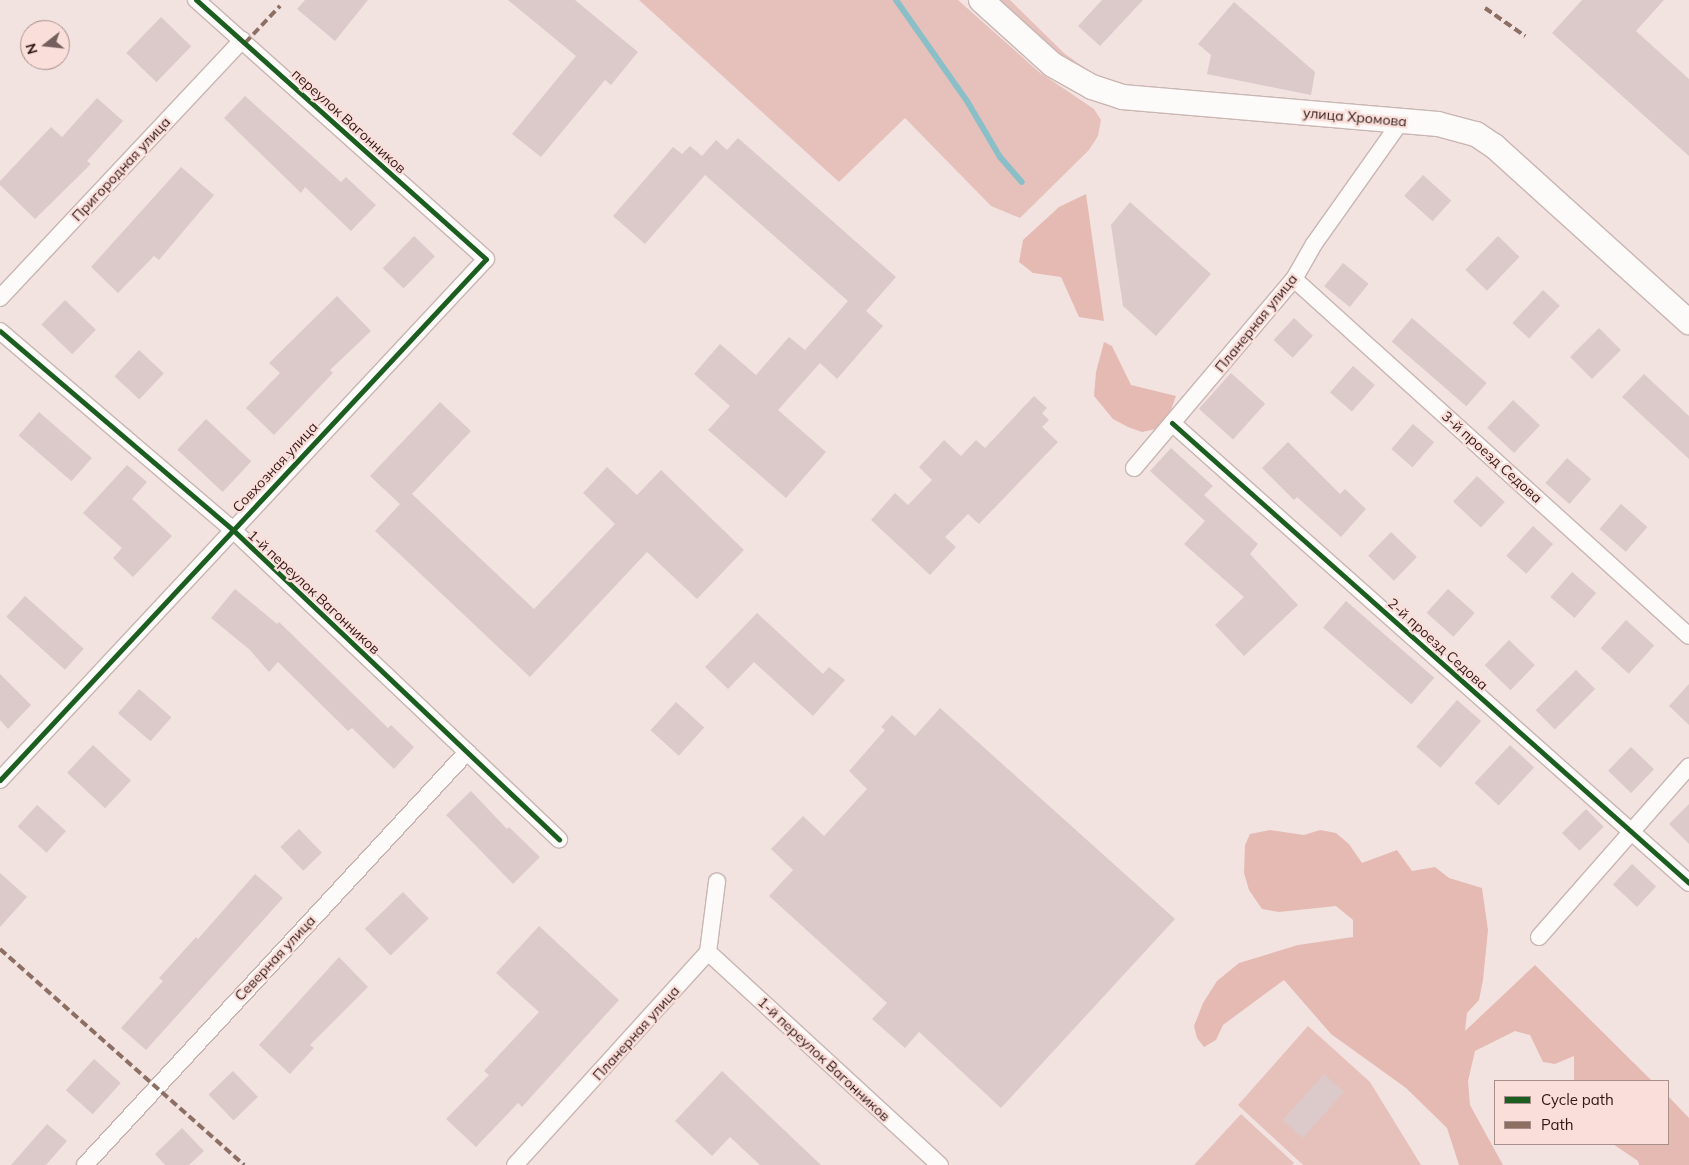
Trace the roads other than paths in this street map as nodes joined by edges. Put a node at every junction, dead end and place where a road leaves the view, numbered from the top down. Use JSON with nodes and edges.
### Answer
{"nodes":[{"id":1,"x":196,"y":0,"type":"edge"},
{"id":2,"x":981,"y":0,"type":"edge"},
{"id":3,"x":242,"y":40,"type":"junction"},
{"id":4,"x":1401,"y":121,"type":"junction"},
{"id":5,"x":486,"y":259,"type":"joint"},
{"id":6,"x":1294,"y":279,"type":"junction"},
{"id":7,"x":0,"y":298,"type":"edge"},
{"id":8,"x":1689,"y":322,"type":"edge"},
{"id":9,"x":0,"y":331,"type":"edge"},
{"id":10,"x":1172,"y":423,"type":"junction"},
{"id":11,"x":1134,"y":468,"type":"dead end"},
{"id":12,"x":232,"y":529,"type":"junction"},
{"id":13,"x":1689,"y":636,"type":"edge"},
{"id":14,"x":467,"y":752,"type":"junction"},
{"id":15,"x":1689,"y":766,"type":"edge"},
{"id":16,"x":0,"y":780,"type":"edge"},
{"id":17,"x":1632,"y":831,"type":"junction"},
{"id":18,"x":559,"y":839,"type":"dead end"},
{"id":19,"x":717,"y":882,"type":"dead end"},
{"id":20,"x":1689,"y":883,"type":"edge"},
{"id":21,"x":1539,"y":937,"type":"dead end"},
{"id":22,"x":708,"y":952,"type":"junction"},
{"id":23,"x":85,"y":1165,"type":"edge"},
{"id":24,"x":515,"y":1165,"type":"edge"},
{"id":25,"x":940,"y":1165,"type":"edge"}],
"edges":[{"from":1,"to":3,"type":"street","name":"переулок Вагонников"},
{"from":2,"to":4,"type":"main road","name":"улица Хромова"},
{"from":3,"to":5,"type":"street","name":"переулок Вагонников"},
{"from":3,"to":7,"type":"street","name":"Пригородная улица"},
{"from":4,"to":6,"type":"street","name":"Планерная улица"},
{"from":4,"to":8,"type":"main road","name":"улица Хромова"},
{"from":5,"to":12,"type":"street","name":"Совхозная улица"},
{"from":6,"to":10,"type":"street","name":"Планерная улица"},
{"from":6,"to":13,"type":"street","name":"3-й проезд Седова"},
{"from":9,"to":12,"type":"street","name":"1-й переулок Вагонников"},
{"from":10,"to":11,"type":"street","name":"Планерная улица"},
{"from":10,"to":17,"type":"street","name":"2-й проезд Седова"},
{"from":12,"to":14,"type":"street","name":"1-й переулок Вагонников"},
{"from":12,"to":16,"type":"street","name":"Совхозная улица"},
{"from":14,"to":18,"type":"street","name":"1-й переулок Вагонников"},
{"from":14,"to":23,"type":"street","name":"Северная улица"},
{"from":15,"to":17,"type":"street"},
{"from":17,"to":20,"type":"street","name":"2-й проезд Седова"},
{"from":17,"to":21,"type":"street"},
{"from":19,"to":22,"type":"street"},
{"from":22,"to":24,"type":"street","name":"Планерная улица"},
{"from":22,"to":25,"type":"street","name":"1-й переулок Вагонников"}]}
